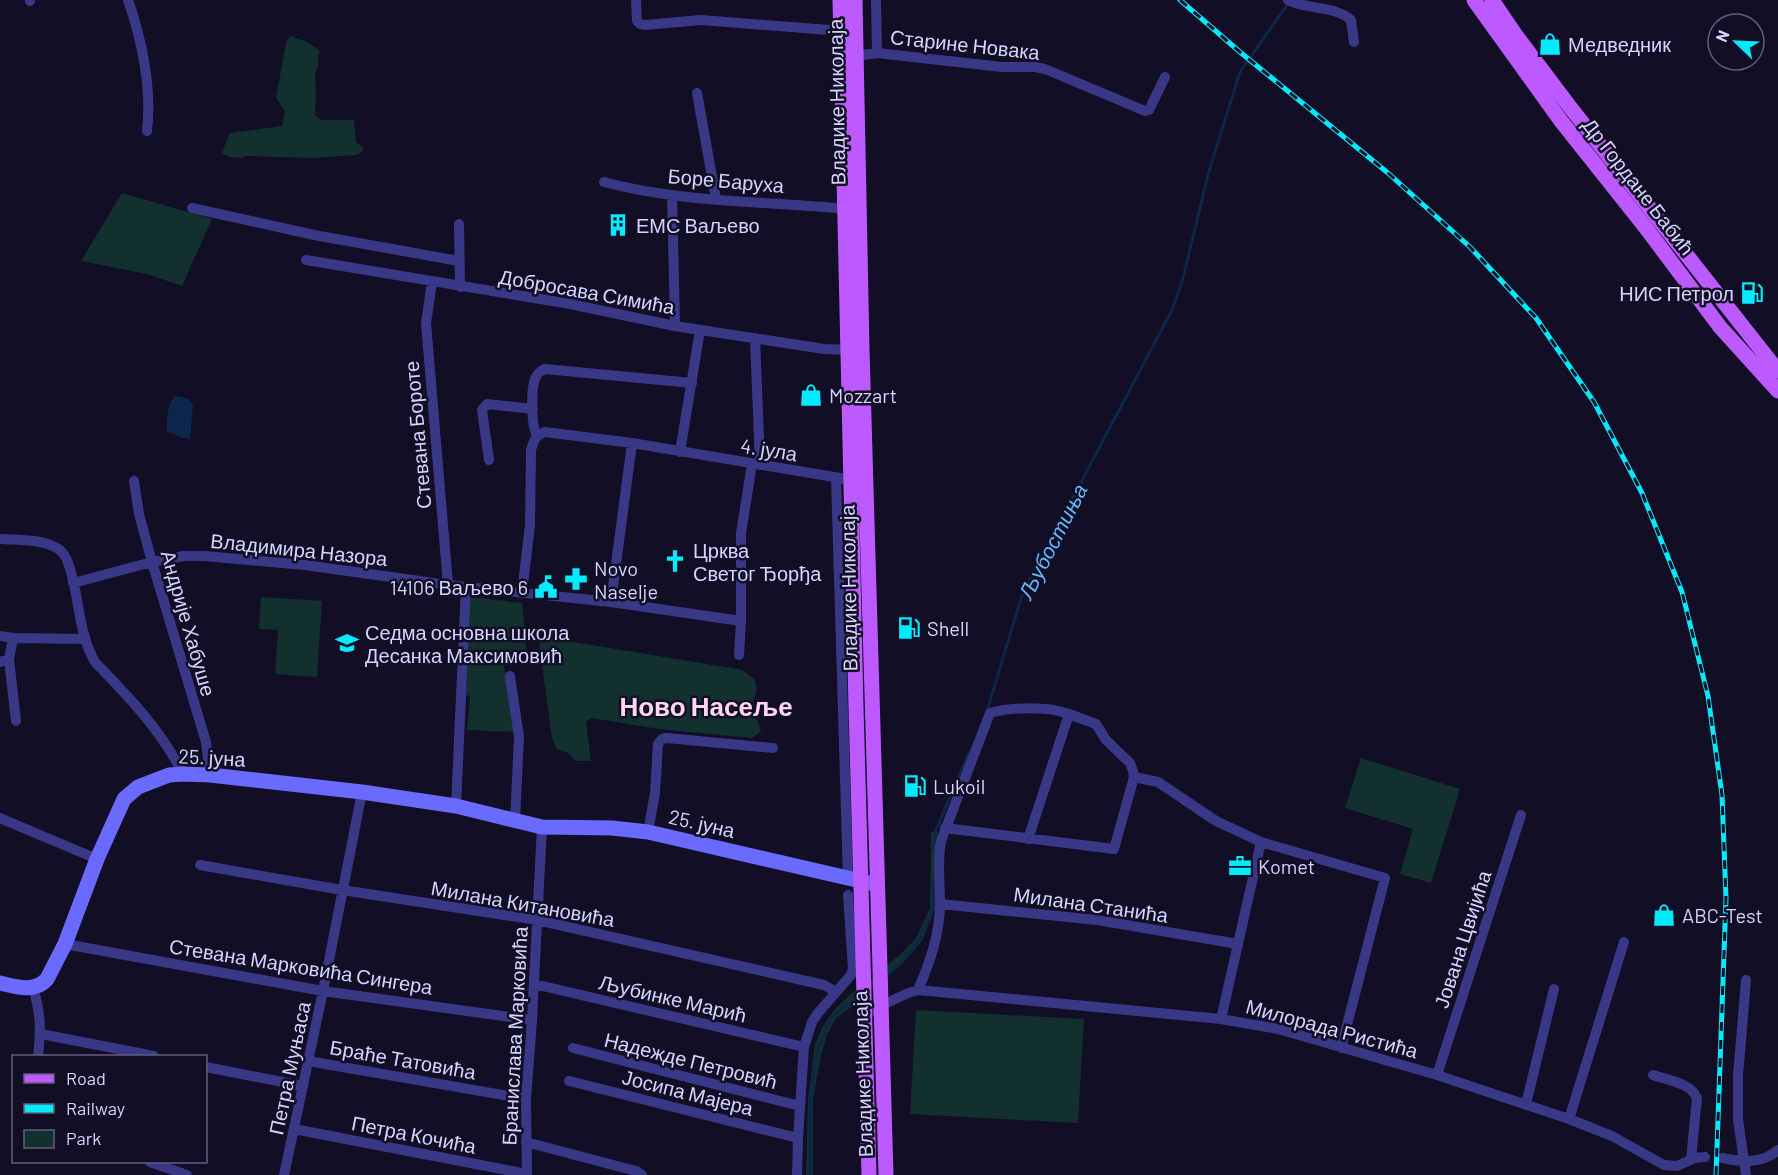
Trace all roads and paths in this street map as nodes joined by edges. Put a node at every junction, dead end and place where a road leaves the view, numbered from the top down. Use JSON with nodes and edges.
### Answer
{"nodes":[{"id":1,"x":128,"y":0,"type":"edge"},
{"id":2,"x":636,"y":0,"type":"edge"},
{"id":3,"x":840,"y":0,"type":"edge"},
{"id":4,"x":855,"y":0,"type":"edge"},
{"id":5,"x":876,"y":0,"type":"edge"},
{"id":6,"x":1474,"y":0,"type":"edge"},
{"id":7,"x":1492,"y":0,"type":"edge"},
{"id":8,"x":1292,"y":2,"type":"edge"},
{"id":9,"x":842,"y":31,"type":"junction"},
{"id":10,"x":1354,"y":42,"type":"dead end"},
{"id":11,"x":877,"y":53,"type":"junction"},
{"id":12,"x":856,"y":56,"type":"junction"},
{"id":13,"x":1165,"y":77,"type":"dead end"},
{"id":14,"x":697,"y":93,"type":"dead end"},
{"id":15,"x":147,"y":131,"type":"dead end"},
{"id":16,"x":604,"y":182,"type":"dead end"},
{"id":17,"x":672,"y":195,"type":"junction"},
{"id":18,"x":716,"y":199,"type":"junction"},
{"id":19,"x":192,"y":208,"type":"dead end"},
{"id":20,"x":846,"y":208,"type":"junction"},
{"id":21,"x":459,"y":224,"type":"dead end"},
{"id":22,"x":306,"y":260,"type":"dead end"},
{"id":23,"x":459,"y":261,"type":"junction"},
{"id":24,"x":432,"y":282,"type":"junction"},
{"id":25,"x":460,"y":287,"type":"junction"},
{"id":26,"x":675,"y":326,"type":"junction"},
{"id":27,"x":700,"y":330,"type":"junction"},
{"id":28,"x":755,"y":338,"type":"junction"},
{"id":29,"x":855,"y":350,"type":"junction"},
{"id":30,"x":1778,"y":371,"type":"edge"},
{"id":31,"x":692,"y":383,"type":"junction"},
{"id":32,"x":1778,"y":391,"type":"edge"},
{"id":33,"x":533,"y":409,"type":"junction"},
{"id":34,"x":537,"y":435,"type":"junction"},
{"id":35,"x":632,"y":443,"type":"junction"},
{"id":36,"x":680,"y":452,"type":"junction"},
{"id":37,"x":489,"y":460,"type":"dead end"},
{"id":38,"x":756,"y":465,"type":"junction"},
{"id":39,"x":836,"y":478,"type":"junction"},
{"id":40,"x":852,"y":480,"type":"junction"},
{"id":41,"x":134,"y":481,"type":"dead end"},
{"id":42,"x":0,"y":539,"type":"edge"},
{"id":43,"x":152,"y":562,"type":"junction"},
{"id":44,"x":73,"y":583,"type":"junction"},
{"id":45,"x":448,"y":585,"type":"junction"},
{"id":46,"x":465,"y":587,"type":"junction"},
{"id":47,"x":522,"y":593,"type":"junction"},
{"id":48,"x":612,"y":603,"type":"junction"},
{"id":49,"x":741,"y":621,"type":"junction"},
{"id":50,"x":0,"y":636,"type":"edge"},
{"id":51,"x":13,"y":638,"type":"junction"},
{"id":52,"x":85,"y":639,"type":"junction"},
{"id":53,"x":739,"y":655,"type":"dead end"},
{"id":54,"x":4,"y":660,"type":"edge"},
{"id":55,"x":510,"y":676,"type":"dead end"},
{"id":56,"x":1069,"y":714,"type":"junction"},
{"id":57,"x":16,"y":721,"type":"dead end"},
{"id":58,"x":773,"y":748,"type":"dead end"},
{"id":59,"x":183,"y":774,"type":"junction"},
{"id":60,"x":210,"y":775,"type":"junction"},
{"id":61,"x":1134,"y":777,"type":"junction"},
{"id":62,"x":362,"y":792,"type":"junction"},
{"id":63,"x":456,"y":807,"type":"junction"},
{"id":64,"x":1521,"y":815,"type":"dead end"},
{"id":65,"x":0,"y":818,"type":"edge"},
{"id":66,"x":515,"y":821,"type":"junction"},
{"id":67,"x":542,"y":826,"type":"junction"},
{"id":68,"x":945,"y":828,"type":"junction"},
{"id":69,"x":648,"y":832,"type":"junction"},
{"id":70,"x":1028,"y":839,"type":"junction"},
{"id":71,"x":1261,"y":842,"type":"junction"},
{"id":72,"x":97,"y":858,"type":"junction"},
{"id":73,"x":200,"y":865,"type":"dead end"},
{"id":74,"x":862,"y":881,"type":"junction"},
{"id":75,"x":342,"y":890,"type":"junction"},
{"id":76,"x":848,"y":896,"type":"dead end"},
{"id":77,"x":940,"y":904,"type":"junction"},
{"id":78,"x":537,"y":920,"type":"junction"},
{"id":79,"x":1624,"y":942,"type":"dead end"},
{"id":80,"x":65,"y":944,"type":"junction"},
{"id":81,"x":1238,"y":944,"type":"junction"},
{"id":82,"x":1746,"y":980,"type":"dead end"},
{"id":83,"x":0,"y":983,"type":"edge"},
{"id":84,"x":534,"y":984,"type":"junction"},
{"id":85,"x":33,"y":988,"type":"junction"},
{"id":86,"x":1554,"y":989,"type":"dead end"},
{"id":87,"x":918,"y":990,"type":"junction"},
{"id":88,"x":323,"y":991,"type":"junction"},
{"id":89,"x":836,"y":992,"type":"junction"},
{"id":90,"x":881,"y":1001,"type":"junction"},
{"id":91,"x":865,"y":1009,"type":"junction"},
{"id":92,"x":1221,"y":1019,"type":"junction"},
{"id":93,"x":532,"y":1020,"type":"junction"},
{"id":94,"x":41,"y":1034,"type":"junction"},
{"id":95,"x":804,"y":1047,"type":"junction"},
{"id":96,"x":573,"y":1048,"type":"dead end"},
{"id":97,"x":1341,"y":1048,"type":"junction"},
{"id":98,"x":38,"y":1055,"type":"edge"},
{"id":99,"x":149,"y":1055,"type":"edge"},
{"id":100,"x":308,"y":1061,"type":"junction"},
{"id":101,"x":207,"y":1067,"type":"edge"},
{"id":102,"x":1437,"y":1075,"type":"junction"},
{"id":103,"x":1653,"y":1075,"type":"dead end"},
{"id":104,"x":569,"y":1081,"type":"dead end"},
{"id":105,"x":303,"y":1086,"type":"junction"},
{"id":106,"x":526,"y":1100,"type":"junction"},
{"id":107,"x":1526,"y":1104,"type":"junction"},
{"id":108,"x":800,"y":1106,"type":"junction"},
{"id":109,"x":1569,"y":1119,"type":"junction"},
{"id":110,"x":294,"y":1129,"type":"junction"},
{"id":111,"x":798,"y":1138,"type":"junction"},
{"id":112,"x":526,"y":1142,"type":"junction"},
{"id":113,"x":1778,"y":1151,"type":"edge"},
{"id":114,"x":1706,"y":1157,"type":"dead end"},
{"id":115,"x":1722,"y":1158,"type":"dead end"},
{"id":116,"x":1691,"y":1160,"type":"junction"},
{"id":117,"x":1744,"y":1162,"type":"junction"},
{"id":118,"x":155,"y":1163,"type":"edge"},
{"id":119,"x":187,"y":1175,"type":"edge"},
{"id":120,"x":284,"y":1175,"type":"edge"},
{"id":121,"x":527,"y":1175,"type":"edge"},
{"id":122,"x":642,"y":1175,"type":"edge"},
{"id":123,"x":797,"y":1175,"type":"edge"},
{"id":124,"x":869,"y":1175,"type":"edge"},
{"id":125,"x":886,"y":1175,"type":"edge"},
{"id":126,"x":1746,"y":1175,"type":"edge"}],
"edges":[{"from":1,"to":15,"type":"street"},
{"from":2,"to":9,"type":"street"},
{"from":3,"to":9,"type":"main road","name":"Владике Николаја"},
{"from":4,"to":12,"type":"main road","name":"Владике Николаја"},
{"from":5,"to":11,"type":"street","name":"Старине Новака"},
{"from":6,"to":32,"type":"main road","name":"Др Гордане Бабић"},
{"from":7,"to":30,"type":"main road","name":"Др Гордане Бабић"},
{"from":8,"to":10,"type":"street"},
{"from":9,"to":20,"type":"main road","name":"Владике Николаја"},
{"from":11,"to":12,"type":"street","name":"Старине Новака"},
{"from":11,"to":13,"type":"street","name":"Старине Новака"},
{"from":12,"to":29,"type":"main road","name":"Владике Николаја"},
{"from":14,"to":18,"type":"street"},
{"from":16,"to":17,"type":"street","name":"Боре Баруха"},
{"from":17,"to":18,"type":"street","name":"Боре Баруха"},
{"from":17,"to":26,"type":"street"},
{"from":18,"to":20,"type":"street","name":"Боре Баруха"},
{"from":19,"to":23,"type":"street"},
{"from":20,"to":29,"type":"main road","name":"Владике Николаја"},
{"from":21,"to":23,"type":"street"},
{"from":22,"to":24,"type":"street","name":"Добросава Симића"},
{"from":23,"to":25,"type":"street"},
{"from":24,"to":25,"type":"street","name":"Добросава Симића"},
{"from":24,"to":45,"type":"street","name":"Стевана Бороте"},
{"from":25,"to":26,"type":"street","name":"Добросава Симића"},
{"from":26,"to":27,"type":"street","name":"Добросава Симића"},
{"from":27,"to":28,"type":"street","name":"Добросава Симића"},
{"from":27,"to":31,"type":"street"},
{"from":28,"to":29,"type":"street","name":"Добросава Симића"},
{"from":28,"to":38,"type":"street"},
{"from":29,"to":40,"type":"main road","name":"Владике Николаја"},
{"from":29,"to":74,"type":"main road","name":"Владике Николаја"},
{"from":31,"to":33,"type":"street"},
{"from":31,"to":36,"type":"street"},
{"from":33,"to":34,"type":"street"},
{"from":33,"to":37,"type":"street"},
{"from":34,"to":35,"type":"street","name":"4. јула"},
{"from":34,"to":47,"type":"street"},
{"from":35,"to":36,"type":"street","name":"4. јула"},
{"from":35,"to":48,"type":"street"},
{"from":36,"to":38,"type":"street","name":"4. јула"},
{"from":38,"to":39,"type":"street","name":"4. јула"},
{"from":38,"to":49,"type":"street"},
{"from":39,"to":40,"type":"street","name":"4. јула"},
{"from":39,"to":74,"type":"street"},
{"from":40,"to":74,"type":"main road","name":"Владике Николаја"},
{"from":41,"to":43,"type":"street","name":"Андрије Хабуше"},
{"from":42,"to":44,"type":"street"},
{"from":43,"to":44,"type":"street","name":"Владимира Назора"},
{"from":43,"to":45,"type":"street","name":"Владимира Назора"},
{"from":43,"to":60,"type":"street","name":"Андрије Хабуше"},
{"from":44,"to":52,"type":"street"},
{"from":45,"to":46,"type":"street","name":"Владимира Назора"},
{"from":46,"to":47,"type":"street","name":"Владимира Назора"},
{"from":46,"to":63,"type":"street"},
{"from":47,"to":48,"type":"street","name":"Владимира Назора"},
{"from":48,"to":49,"type":"street","name":"Владимира Назора"},
{"from":49,"to":53,"type":"street"},
{"from":50,"to":51,"type":"street"},
{"from":51,"to":52,"type":"street"},
{"from":51,"to":54,"type":"street"},
{"from":52,"to":59,"type":"street"},
{"from":54,"to":57,"type":"street"},
{"from":55,"to":66,"type":"street"},
{"from":56,"to":61,"type":"street"},
{"from":56,"to":68,"type":"street"},
{"from":56,"to":70,"type":"street"},
{"from":58,"to":69,"type":"street"},
{"from":59,"to":60,"type":"street","name":"25. јуна"},
{"from":59,"to":72,"type":"street","name":"25. јуна"},
{"from":60,"to":62,"type":"street","name":"25. јуна"},
{"from":61,"to":70,"type":"street"},
{"from":61,"to":71,"type":"street"},
{"from":62,"to":63,"type":"street","name":"25. јуна"},
{"from":62,"to":75,"type":"street","name":"Петра Муњаса"},
{"from":63,"to":66,"type":"street","name":"25. јуна"},
{"from":64,"to":102,"type":"street","name":"Јована Цвијића"},
{"from":65,"to":72,"type":"street"},
{"from":66,"to":67,"type":"street","name":"25. јуна"},
{"from":67,"to":69,"type":"street","name":"25. јуна"},
{"from":67,"to":78,"type":"street","name":"Бранислава Марковића"},
{"from":68,"to":70,"type":"street"},
{"from":68,"to":77,"type":"street"},
{"from":69,"to":74,"type":"street","name":"25. јуна"},
{"from":71,"to":81,"type":"street"},
{"from":71,"to":97,"type":"street"},
{"from":72,"to":80,"type":"street","name":"25. јуна"},
{"from":73,"to":75,"type":"street","name":"Милана Китановића"},
{"from":74,"to":90,"type":"main road","name":"Владике Николаја"},
{"from":74,"to":91,"type":"main road","name":"Владике Николаја"},
{"from":75,"to":78,"type":"street","name":"Милана Китановића"},
{"from":75,"to":88,"type":"street","name":"Петра Муњаса"},
{"from":76,"to":89,"type":"street"},
{"from":77,"to":81,"type":"street","name":"Милана Станића"},
{"from":77,"to":87,"type":"street"},
{"from":78,"to":84,"type":"street","name":"Бранислава Марковића"},
{"from":78,"to":89,"type":"street","name":"Милана Китановића"},
{"from":79,"to":109,"type":"street"},
{"from":80,"to":85,"type":"street","name":"25. јуна"},
{"from":80,"to":88,"type":"street","name":"Стевана Марковића Сингера"},
{"from":81,"to":92,"type":"street"},
{"from":82,"to":117,"type":"street"},
{"from":83,"to":85,"type":"street"},
{"from":84,"to":93,"type":"street","name":"Бранислава Марковића"},
{"from":84,"to":95,"type":"street","name":"Љубинке Марић"},
{"from":85,"to":94,"type":"street"},
{"from":86,"to":107,"type":"street"},
{"from":87,"to":90,"type":"street","name":"Милорада Ристића"},
{"from":87,"to":92,"type":"street","name":"Милорада Ристића"},
{"from":88,"to":93,"type":"street","name":"Стевана Марковића Сингера"},
{"from":88,"to":100,"type":"street","name":"Петра Муњаса"},
{"from":89,"to":95,"type":"street"},
{"from":90,"to":91,"type":"street","name":"Милорада Ристића"},
{"from":90,"to":125,"type":"main road","name":"Владике Николаја"},
{"from":91,"to":124,"type":"main road","name":"Владике Николаја"},
{"from":92,"to":97,"type":"street","name":"Милорада Ристића"},
{"from":93,"to":106,"type":"street","name":"Бранислава Марковића"},
{"from":94,"to":98,"type":"street"},
{"from":94,"to":99,"type":"street"},
{"from":95,"to":108,"type":"street"},
{"from":96,"to":108,"type":"street","name":"Надежде Петровић"},
{"from":97,"to":102,"type":"street","name":"Милорада Ристића"},
{"from":100,"to":105,"type":"street","name":"Петра Муњаса"},
{"from":100,"to":106,"type":"street","name":"Браће Татовића"},
{"from":101,"to":105,"type":"street"},
{"from":102,"to":107,"type":"street","name":"Милорада Ристића"},
{"from":103,"to":116,"type":"street"},
{"from":104,"to":111,"type":"street","name":"Јосипа Мајера"},
{"from":105,"to":110,"type":"street","name":"Петра Муњаса"},
{"from":106,"to":112,"type":"street","name":"Бранислава Марковића"},
{"from":107,"to":109,"type":"street","name":"Милорада Ристића"},
{"from":108,"to":111,"type":"street"},
{"from":109,"to":116,"type":"street","name":"Милорада Ристића"},
{"from":110,"to":120,"type":"street","name":"Петра Муњаса"},
{"from":110,"to":121,"type":"street","name":"Петра Кочића"},
{"from":111,"to":123,"type":"street"},
{"from":112,"to":121,"type":"street","name":"Бранислава Марковића"},
{"from":112,"to":122,"type":"street"},
{"from":113,"to":117,"type":"street"},
{"from":114,"to":116,"type":"street","name":"Милорада Ристића"},
{"from":115,"to":117,"type":"street"},
{"from":117,"to":126,"type":"street"},
{"from":118,"to":119,"type":"street"}]}
